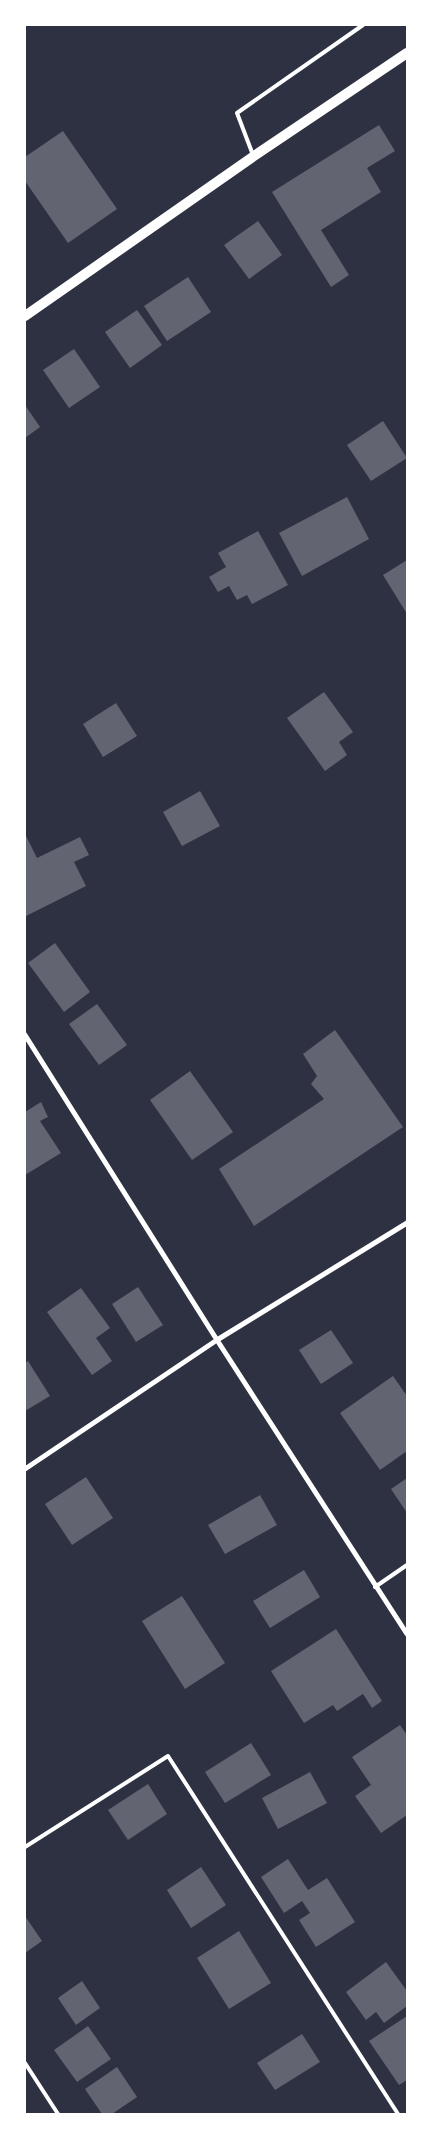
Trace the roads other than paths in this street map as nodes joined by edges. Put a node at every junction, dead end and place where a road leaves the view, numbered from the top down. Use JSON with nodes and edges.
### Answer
{"nodes":[{"id":1,"x":363,"y":25,"type":"edge"},
{"id":2,"x":407,"y":53,"type":"edge"},
{"id":3,"x":254,"y":156,"type":"junction"},
{"id":4,"x":25,"y":316,"type":"edge"},
{"id":5,"x":25,"y":1035,"type":"edge"},
{"id":6,"x":407,"y":1223,"type":"edge"},
{"id":7,"x":217,"y":1340,"type":"junction"},
{"id":8,"x":25,"y":1469,"type":"edge"},
{"id":9,"x":407,"y":1565,"type":"edge"},
{"id":10,"x":375,"y":1587,"type":"junction"},
{"id":11,"x":407,"y":1634,"type":"edge"},
{"id":12,"x":25,"y":1847,"type":"edge"},
{"id":13,"x":25,"y":2063,"type":"edge"},
{"id":14,"x":58,"y":2114,"type":"edge"},
{"id":15,"x":398,"y":2114,"type":"edge"}],
"edges":[{"from":1,"to":3,"type":"lane"},
{"from":2,"to":3,"type":"main road"},
{"from":3,"to":4,"type":"main road"},
{"from":5,"to":7,"type":"street"},
{"from":6,"to":7,"type":"street"},
{"from":7,"to":8,"type":"street"},
{"from":7,"to":10,"type":"street"},
{"from":9,"to":10,"type":"lane"},
{"from":10,"to":11,"type":"street"},
{"from":12,"to":15,"type":"lane"},
{"from":13,"to":14,"type":"lane"}]}
